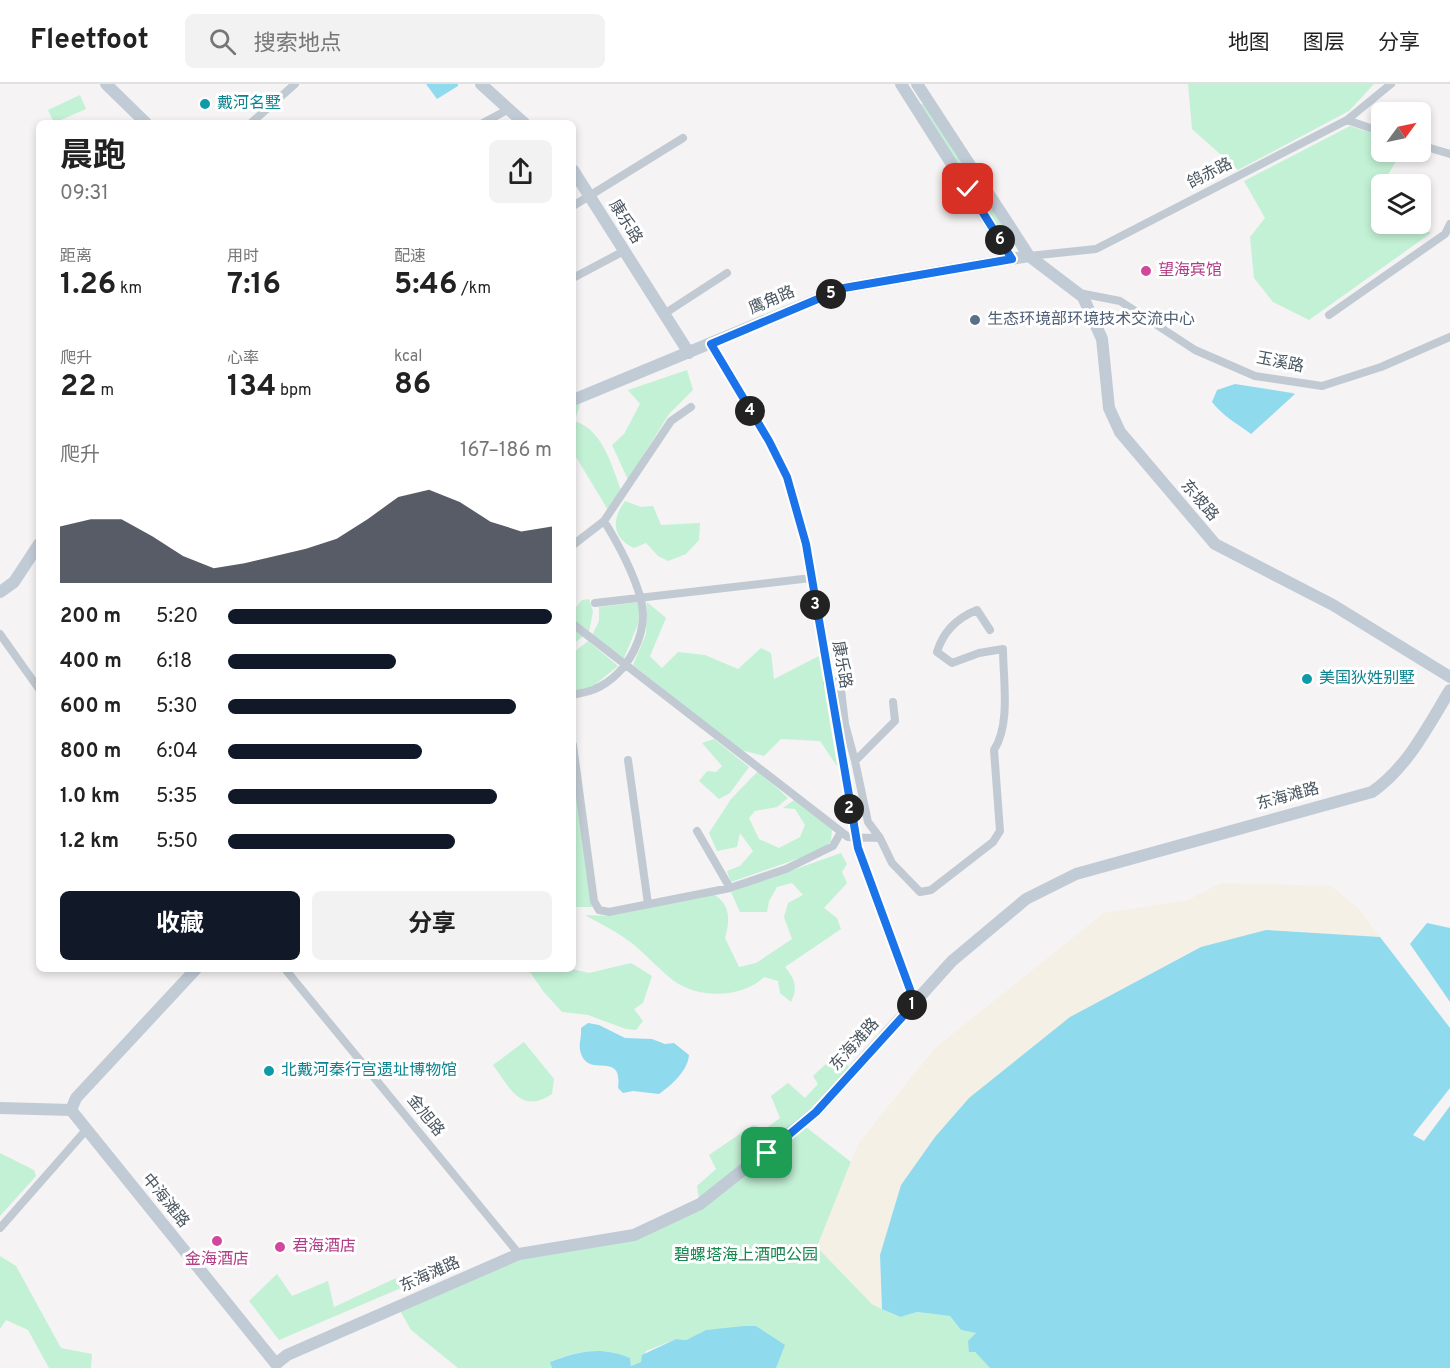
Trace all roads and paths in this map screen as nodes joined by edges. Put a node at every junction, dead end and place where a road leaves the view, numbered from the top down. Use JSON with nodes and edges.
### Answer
{"nodes":[{"id":1,"x":106,"y":84,"type":"edge"},
{"id":2,"x":294,"y":84,"type":"edge"},
{"id":3,"x":481,"y":84,"type":"edge"},
{"id":4,"x":901,"y":84,"type":"edge"},
{"id":5,"x":917,"y":84,"type":"edge"},
{"id":6,"x":1391,"y":84,"type":"edge"},
{"id":7,"x":509,"y":109,"type":"junction"},
{"id":8,"x":143,"y":120,"type":"edge"},
{"id":9,"x":254,"y":120,"type":"edge"},
{"id":10,"x":489,"y":120,"type":"edge"},
{"id":11,"x":521,"y":120,"type":"edge"},
{"id":12,"x":1347,"y":120,"type":"junction"},
{"id":13,"x":1371,"y":128,"type":"edge"},
{"id":14,"x":682,"y":138,"type":"dead end"},
{"id":15,"x":1431,"y":148,"type":"edge"},
{"id":16,"x":1450,"y":154,"type":"edge"},
{"id":17,"x":576,"y":175,"type":"edge"},
{"id":18,"x":590,"y":197,"type":"junction"},
{"id":19,"x":576,"y":204,"type":"edge"},
{"id":20,"x":1450,"y":224,"type":"edge"},
{"id":21,"x":624,"y":251,"type":"junction"},
{"id":22,"x":1029,"y":256,"type":"junction"},
{"id":23,"x":1012,"y":259,"type":"junction"},
{"id":24,"x":727,"y":273,"type":"dead end"},
{"id":25,"x":576,"y":276,"type":"edge"},
{"id":26,"x":1078,"y":293,"type":"junction"},
{"id":27,"x":664,"y":314,"type":"junction"},
{"id":28,"x":1329,"y":315,"type":"dead end"},
{"id":29,"x":1450,"y":337,"type":"edge"},
{"id":30,"x":711,"y":344,"type":"junction"},
{"id":31,"x":689,"y":353,"type":"junction"},
{"id":32,"x":576,"y":399,"type":"edge"},
{"id":33,"x":691,"y":407,"type":"dead end"},
{"id":34,"x":604,"y":521,"type":"junction"},
{"id":35,"x":576,"y":543,"type":"edge"},
{"id":36,"x":36,"y":549,"type":"edge"},
{"id":37,"x":812,"y":578,"type":"junction"},
{"id":38,"x":0,"y":591,"type":"edge"},
{"id":39,"x":641,"y":598,"type":"junction"},
{"id":40,"x":596,"y":603,"type":"dead end"},
{"id":41,"x":576,"y":626,"type":"edge"},
{"id":42,"x":990,"y":630,"type":"dead end"},
{"id":43,"x":0,"y":634,"type":"edge"},
{"id":44,"x":626,"y":666,"type":"junction"},
{"id":45,"x":1450,"y":677,"type":"edge"},
{"id":46,"x":828,"y":683,"type":"junction"},
{"id":47,"x":36,"y":685,"type":"edge"},
{"id":48,"x":1450,"y":690,"type":"edge"},
{"id":49,"x":576,"y":694,"type":"edge"},
{"id":50,"x":893,"y":702,"type":"dead end"},
{"id":51,"x":628,"y":760,"type":"dead end"},
{"id":52,"x":855,"y":761,"type":"junction"},
{"id":53,"x":576,"y":766,"type":"edge"},
{"id":54,"x":697,"y":831,"type":"dead end"},
{"id":55,"x":841,"y":832,"type":"junction"},
{"id":56,"x":856,"y":838,"type":"junction"},
{"id":57,"x":880,"y":838,"type":"junction"},
{"id":58,"x":730,"y":888,"type":"junction"},
{"id":59,"x":648,"y":904,"type":"junction"},
{"id":60,"x":193,"y":972,"type":"edge"},
{"id":61,"x":287,"y":972,"type":"edge"},
{"id":62,"x":915,"y":1003,"type":"junction"},
{"id":63,"x":0,"y":1107,"type":"edge"},
{"id":64,"x":71,"y":1110,"type":"junction"},
{"id":65,"x":86,"y":1130,"type":"junction"},
{"id":66,"x":0,"y":1228,"type":"edge"},
{"id":67,"x":519,"y":1254,"type":"junction"},
{"id":68,"x":278,"y":1366,"type":"edge"}],
"edges":[{"from":1,"to":8,"type":"main road"},
{"from":2,"to":9,"type":"street"},
{"from":3,"to":7,"type":"main road"},
{"from":4,"to":23,"type":"main road"},
{"from":5,"to":22,"type":"main road","name":"东坡路"},
{"from":6,"to":12,"type":"street","name":"鸽赤路"},
{"from":7,"to":10,"type":"street"},
{"from":7,"to":11,"type":"main road"},
{"from":12,"to":13,"type":"street"},
{"from":12,"to":22,"type":"street","name":"鸽赤路"},
{"from":14,"to":18,"type":"street"},
{"from":15,"to":16,"type":"street"},
{"from":17,"to":18,"type":"main road","name":"康乐路"},
{"from":18,"to":19,"type":"street"},
{"from":18,"to":21,"type":"main road","name":"康乐路"},
{"from":20,"to":28,"type":"street"},
{"from":21,"to":25,"type":"street"},
{"from":21,"to":27,"type":"main road","name":"康乐路"},
{"from":22,"to":23,"type":"main road","name":"鹰角路"},
{"from":22,"to":26,"type":"main road","name":"东坡路"},
{"from":23,"to":30,"type":"main road","name":"鹰角路"},
{"from":24,"to":27,"type":"street"},
{"from":26,"to":29,"type":"street","name":"玉溪路"},
{"from":26,"to":45,"type":"main road","name":"东坡路"},
{"from":27,"to":31,"type":"main road","name":"康乐路"},
{"from":30,"to":31,"type":"main road","name":"鹰角路"},
{"from":30,"to":37,"type":"street","name":"康乐路"},
{"from":31,"to":32,"type":"main road","name":"鹰角路"},
{"from":33,"to":34,"type":"street"},
{"from":34,"to":35,"type":"street"},
{"from":34,"to":39,"type":"street"},
{"from":36,"to":38,"type":"main road"},
{"from":37,"to":39,"type":"street"},
{"from":37,"to":46,"type":"street","name":"康乐路"},
{"from":39,"to":40,"type":"street"},
{"from":39,"to":44,"type":"street"},
{"from":41,"to":44,"type":"street"},
{"from":42,"to":57,"type":"street"},
{"from":43,"to":47,"type":"street"},
{"from":44,"to":49,"type":"street"},
{"from":44,"to":55,"type":"street"},
{"from":46,"to":52,"type":"street"},
{"from":46,"to":56,"type":"street","name":"康乐路"},
{"from":48,"to":62,"type":"main road","name":"东海滩路"},
{"from":50,"to":52,"type":"street"},
{"from":51,"to":59,"type":"street"},
{"from":52,"to":57,"type":"street"},
{"from":53,"to":59,"type":"street"},
{"from":54,"to":58,"type":"street"},
{"from":55,"to":56,"type":"street"},
{"from":55,"to":58,"type":"street"},
{"from":56,"to":57,"type":"street"},
{"from":56,"to":62,"type":"street","name":"康乐路"},
{"from":58,"to":59,"type":"street"},
{"from":60,"to":64,"type":"main road"},
{"from":61,"to":67,"type":"street","name":"金旭路"},
{"from":62,"to":67,"type":"main road","name":"东海滩路"},
{"from":63,"to":64,"type":"main road"},
{"from":64,"to":65,"type":"main road","name":"中海滩路"},
{"from":65,"to":66,"type":"street"},
{"from":65,"to":68,"type":"main road","name":"中海滩路"},
{"from":67,"to":68,"type":"main road","name":"东海滩路"}]}
